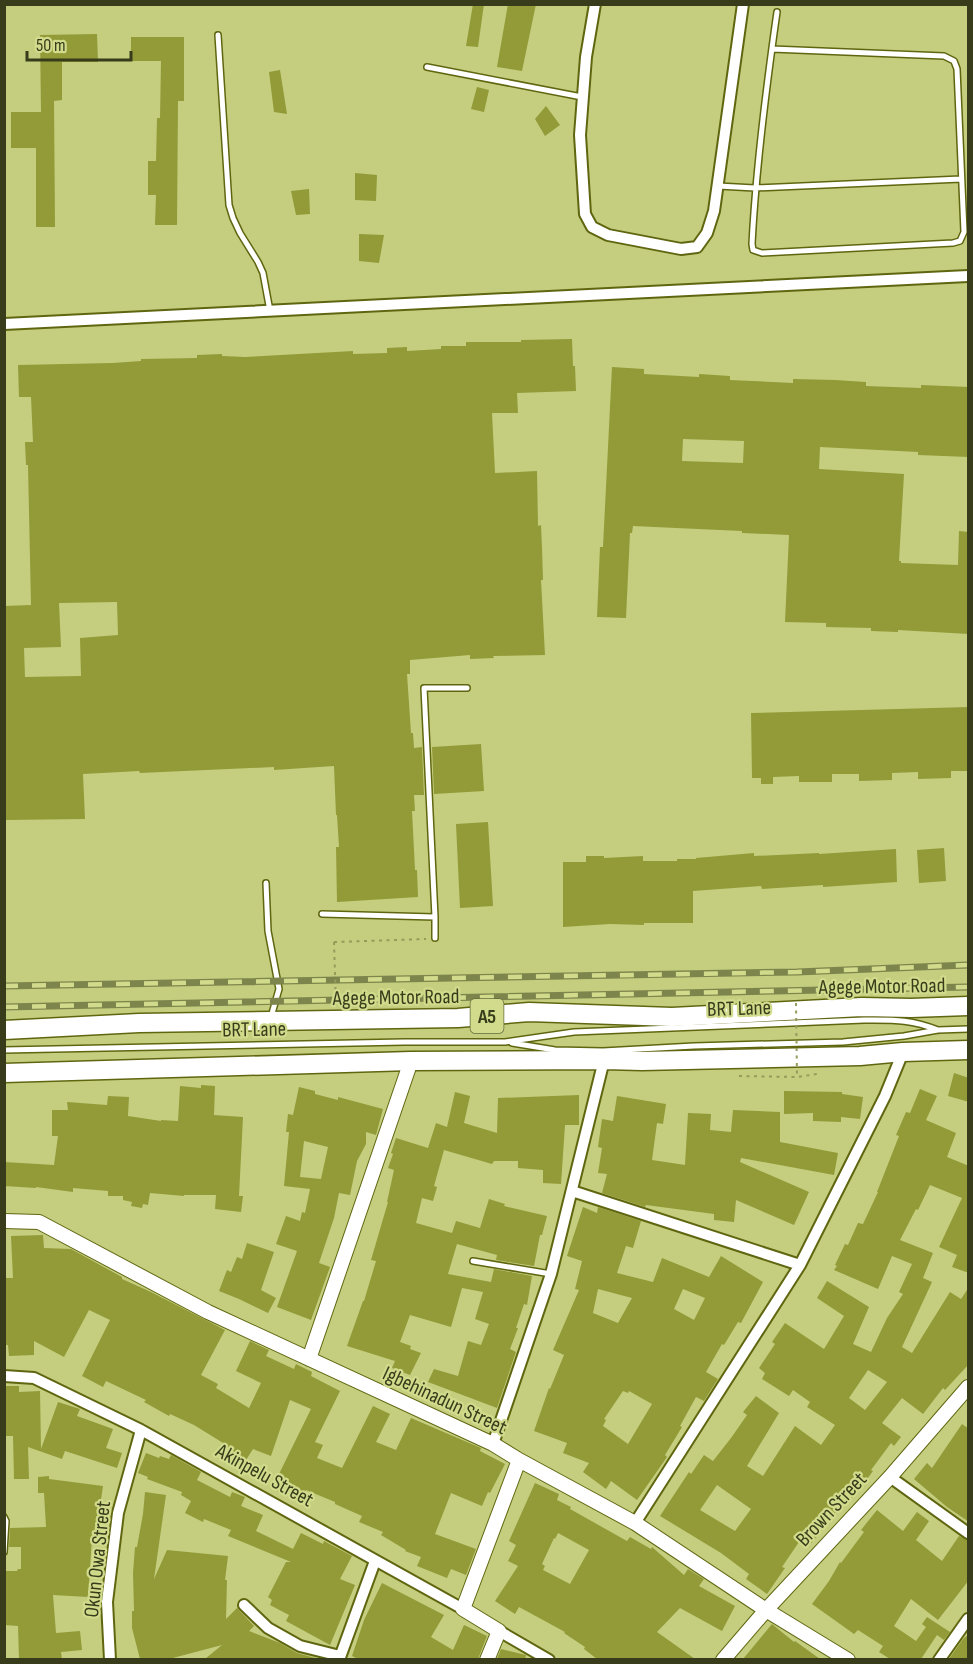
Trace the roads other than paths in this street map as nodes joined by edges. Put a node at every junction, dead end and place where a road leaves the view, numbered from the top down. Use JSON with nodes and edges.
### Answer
{"nodes":[{"id":1,"x":595,"y":4,"type":"edge"},
{"id":2,"x":743,"y":4,"type":"edge"},
{"id":3,"x":777,"y":12,"type":"dead end"},
{"id":4,"x":218,"y":35,"type":"dead end"},
{"id":5,"x":772,"y":49,"type":"junction"},
{"id":6,"x":427,"y":66,"type":"dead end"},
{"id":7,"x":582,"y":97,"type":"junction"},
{"id":8,"x":961,"y":179,"type":"junction"},
{"id":9,"x":718,"y":186,"type":"junction"},
{"id":10,"x":755,"y":188,"type":"junction"},
{"id":11,"x":969,"y":276,"type":"edge"},
{"id":12,"x":270,"y":310,"type":"junction"},
{"id":13,"x":4,"y":324,"type":"edge"},
{"id":14,"x":467,"y":688,"type":"dead end"},
{"id":15,"x":266,"y":883,"type":"dead end"},
{"id":16,"x":322,"y":914,"type":"dead end"},
{"id":17,"x":435,"y":917,"type":"junction"},
{"id":18,"x":435,"y":938,"type":"road end"},
{"id":19,"x":969,"y":1006,"type":"edge"},
{"id":20,"x":269,"y":1022,"type":"junction"},
{"id":21,"x":969,"y":1029,"type":"edge"},
{"id":22,"x":4,"y":1030,"type":"edge"},
{"id":23,"x":938,"y":1030,"type":"junction"},
{"id":24,"x":505,"y":1042,"type":"junction"},
{"id":25,"x":4,"y":1050,"type":"edge"},
{"id":26,"x":969,"y":1050,"type":"edge"},
{"id":27,"x":903,"y":1052,"type":"junction"},
{"id":28,"x":604,"y":1060,"type":"junction"},
{"id":29,"x":411,"y":1061,"type":"junction"},
{"id":30,"x":4,"y":1073,"type":"edge"},
{"id":31,"x":572,"y":1191,"type":"junction"},
{"id":32,"x":4,"y":1221,"type":"edge"},
{"id":33,"x":473,"y":1261,"type":"dead end"},
{"id":34,"x":800,"y":1265,"type":"junction"},
{"id":35,"x":551,"y":1274,"type":"junction"},
{"id":36,"x":309,"y":1359,"type":"junction"},
{"id":37,"x":4,"y":1376,"type":"edge"},
{"id":38,"x":969,"y":1387,"type":"edge"},
{"id":39,"x":141,"y":1430,"type":"junction"},
{"id":40,"x":493,"y":1444,"type":"junction"},
{"id":41,"x":519,"y":1460,"type":"junction"},
{"id":42,"x":890,"y":1477,"type":"junction"},
{"id":43,"x":4,"y":1517,"type":"edge"},
{"id":44,"x":635,"y":1523,"type":"junction"},
{"id":45,"x":969,"y":1533,"type":"edge"},
{"id":46,"x":4,"y":1552,"type":"edge"},
{"id":47,"x":375,"y":1561,"type":"junction"},
{"id":48,"x":244,"y":1605,"type":"dead end"},
{"id":49,"x":463,"y":1609,"type":"junction"},
{"id":50,"x":766,"y":1610,"type":"junction"},
{"id":51,"x":969,"y":1618,"type":"edge"},
{"id":52,"x":499,"y":1631,"type":"junction"},
{"id":53,"x":339,"y":1658,"type":"edge"},
{"id":54,"x":110,"y":1659,"type":"edge"},
{"id":55,"x":487,"y":1659,"type":"edge"},
{"id":56,"x":549,"y":1659,"type":"edge"},
{"id":57,"x":723,"y":1659,"type":"edge"},
{"id":58,"x":848,"y":1659,"type":"edge"},
{"id":59,"x":939,"y":1659,"type":"edge"}],
"edges":[{"from":1,"to":7,"type":"street"},
{"from":2,"to":9,"type":"street"},
{"from":3,"to":5,"type":"lane"},
{"from":4,"to":12,"type":"lane"},
{"from":5,"to":8,"type":"lane"},
{"from":5,"to":10,"type":"lane"},
{"from":6,"to":7,"type":"lane"},
{"from":7,"to":9,"type":"street"},
{"from":8,"to":10,"type":"lane"},
{"from":8,"to":10,"type":"lane"},
{"from":9,"to":10,"type":"lane"},
{"from":11,"to":12,"type":"street"},
{"from":12,"to":13,"type":"street"},
{"from":14,"to":17,"type":"lane"},
{"from":15,"to":20,"type":"lane"},
{"from":16,"to":17,"type":"lane"},
{"from":17,"to":18,"type":"lane"},
{"from":19,"to":20,"type":"highway","name":"Agege Motor Road","number":"A5"},
{"from":20,"to":22,"type":"highway","name":"Agege Motor Road","number":"A5"},
{"from":21,"to":23,"type":"lane","name":"BRT Lane"},
{"from":23,"to":24,"type":"lane","name":"BRT Lane"},
{"from":23,"to":24,"type":"lane","name":"BRT Lane"},
{"from":24,"to":25,"type":"lane","name":"BRT Lane"},
{"from":26,"to":27,"type":"highway","number":"A5"},
{"from":27,"to":28,"type":"highway","number":"A5"},
{"from":27,"to":34,"type":"street"},
{"from":28,"to":29,"type":"highway","number":"A5"},
{"from":28,"to":31,"type":"street"},
{"from":29,"to":30,"type":"highway","number":"A5"},
{"from":29,"to":36,"type":"street"},
{"from":31,"to":34,"type":"street"},
{"from":31,"to":35,"type":"street"},
{"from":32,"to":36,"type":"street","name":"Igbehinadun Street"},
{"from":33,"to":35,"type":"lane"},
{"from":34,"to":44,"type":"street"},
{"from":35,"to":40,"type":"street"},
{"from":36,"to":40,"type":"street","name":"Igbehinadun Street"},
{"from":37,"to":39,"type":"street","name":"Akinpelu Street"},
{"from":38,"to":42,"type":"street","name":"Brown Street"},
{"from":39,"to":47,"type":"street","name":"Akinpelu Street"},
{"from":39,"to":54,"type":"street","name":"Okun Owa Street"},
{"from":40,"to":41,"type":"street","name":"Igbehinadun Street"},
{"from":41,"to":44,"type":"street","name":"Igbehinadun Street"},
{"from":41,"to":49,"type":"street"},
{"from":42,"to":45,"type":"street"},
{"from":42,"to":50,"type":"street","name":"Brown Street"},
{"from":43,"to":46,"type":"lane"},
{"from":44,"to":50,"type":"street","name":"Igbehinadun Street"},
{"from":47,"to":49,"type":"street","name":"Akinpelu Street"},
{"from":47,"to":53,"type":"street"},
{"from":48,"to":53,"type":"street"},
{"from":49,"to":52,"type":"street","name":"Akinpelu Street"},
{"from":50,"to":57,"type":"street","name":"Brown Street"},
{"from":50,"to":58,"type":"street","name":"Igbehinadun Street"},
{"from":51,"to":59,"type":"street"},
{"from":52,"to":55,"type":"street"},
{"from":52,"to":56,"type":"street"}]}
